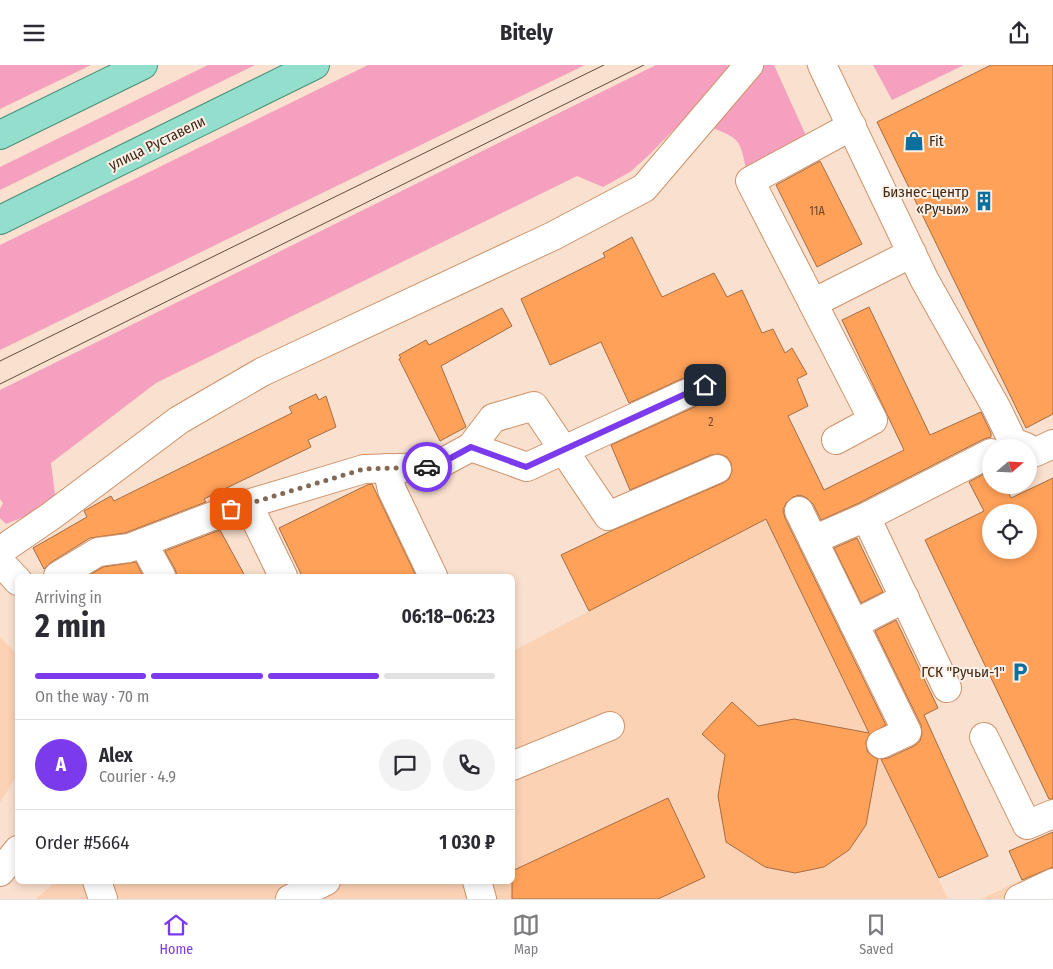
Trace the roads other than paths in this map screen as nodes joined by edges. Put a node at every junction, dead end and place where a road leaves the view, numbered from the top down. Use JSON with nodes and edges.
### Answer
{"nodes":[{"id":1,"x":143,"y":65,"type":"edge"},
{"id":2,"x":315,"y":65,"type":"edge"},
{"id":3,"x":749,"y":65,"type":"edge"},
{"id":4,"x":822,"y":65,"type":"edge"},
{"id":5,"x":852,"y":126,"type":"junction"},
{"id":6,"x":0,"y":135,"type":"edge"},
{"id":7,"x":0,"y":220,"type":"edge"},
{"id":8,"x":912,"y":253,"type":"junction"},
{"id":9,"x":813,"y":303,"type":"junction"},
{"id":10,"x":705,"y":385,"type":"dead end"},
{"id":11,"x":1008,"y":439,"type":"edge"},
{"id":12,"x":836,"y":440,"type":"dead end"},
{"id":13,"x":1053,"y":444,"type":"edge"},
{"id":14,"x":471,"y":447,"type":"junction"},
{"id":15,"x":563,"y":450,"type":"junction"},
{"id":16,"x":1038,"y":451,"type":"edge"},
{"id":17,"x":982,"y":462,"type":"edge"},
{"id":18,"x":387,"y":468,"type":"junction"},
{"id":19,"x":717,"y":469,"type":"dead end"},
{"id":20,"x":248,"y":504,"type":"junction"},
{"id":21,"x":799,"y":511,"type":"dead end"},
{"id":22,"x":866,"y":517,"type":"junction"},
{"id":23,"x":813,"y":540,"type":"junction"},
{"id":24,"x":143,"y":543,"type":"junction"},
{"id":25,"x":0,"y":551,"type":"edge"},
{"id":26,"x":0,"y":563,"type":"edge"},
{"id":27,"x":61,"y":574,"type":"edge"},
{"id":28,"x":160,"y":574,"type":"edge"},
{"id":29,"x":282,"y":574,"type":"edge"},
{"id":30,"x":432,"y":574,"type":"edge"},
{"id":31,"x":15,"y":578,"type":"edge"},
{"id":32,"x":905,"y":598,"type":"junction"},
{"id":33,"x":854,"y":624,"type":"junction"},
{"id":34,"x":947,"y":688,"type":"dead end"},
{"id":35,"x":610,"y":726,"type":"dead end"},
{"id":36,"x":984,"y":737,"type":"dead end"},
{"id":37,"x":880,"y":744,"type":"dead end"},
{"id":38,"x":515,"y":765,"type":"edge"},
{"id":39,"x":1053,"y":813,"type":"edge"},
{"id":40,"x":15,"y":854,"type":"edge"},
{"id":41,"x":0,"y":872,"type":"edge"},
{"id":42,"x":1053,"y":883,"type":"edge"},
{"id":43,"x":98,"y":884,"type":"edge"},
{"id":44,"x":320,"y":884,"type":"edge"},
{"id":45,"x":478,"y":884,"type":"edge"},
{"id":46,"x":103,"y":899,"type":"edge"},
{"id":47,"x":290,"y":899,"type":"edge"},
{"id":48,"x":482,"y":899,"type":"edge"},
{"id":49,"x":1019,"y":899,"type":"edge"}],
"edges":[{"from":1,"to":6,"type":"main road"},
{"from":2,"to":7,"type":"main road","name":"улица Руставели"},
{"from":3,"to":25,"type":"lane"},
{"from":4,"to":5,"type":"lane"},
{"from":5,"to":8,"type":"lane"},
{"from":5,"to":9,"type":"lane"},
{"from":8,"to":9,"type":"lane"},
{"from":8,"to":11,"type":"lane"},
{"from":9,"to":12,"type":"lane"},
{"from":10,"to":15,"type":"lane"},
{"from":13,"to":16,"type":"lane"},
{"from":14,"to":15,"type":"lane"},
{"from":14,"to":15,"type":"lane"},
{"from":14,"to":18,"type":"lane"},
{"from":15,"to":19,"type":"lane"},
{"from":17,"to":22,"type":"lane"},
{"from":18,"to":20,"type":"lane"},
{"from":18,"to":30,"type":"lane"},
{"from":20,"to":24,"type":"lane"},
{"from":20,"to":29,"type":"lane"},
{"from":21,"to":23,"type":"lane"},
{"from":22,"to":23,"type":"lane"},
{"from":22,"to":32,"type":"lane"},
{"from":23,"to":33,"type":"lane"},
{"from":24,"to":27,"type":"lane"},
{"from":24,"to":28,"type":"lane"},
{"from":26,"to":31,"type":"lane"},
{"from":32,"to":33,"type":"lane"},
{"from":32,"to":34,"type":"lane"},
{"from":33,"to":37,"type":"lane"},
{"from":35,"to":38,"type":"lane"},
{"from":36,"to":39,"type":"lane"},
{"from":40,"to":41,"type":"lane"},
{"from":42,"to":49,"type":"lane"},
{"from":43,"to":46,"type":"lane"},
{"from":44,"to":47,"type":"lane"},
{"from":45,"to":48,"type":"lane"}]}
